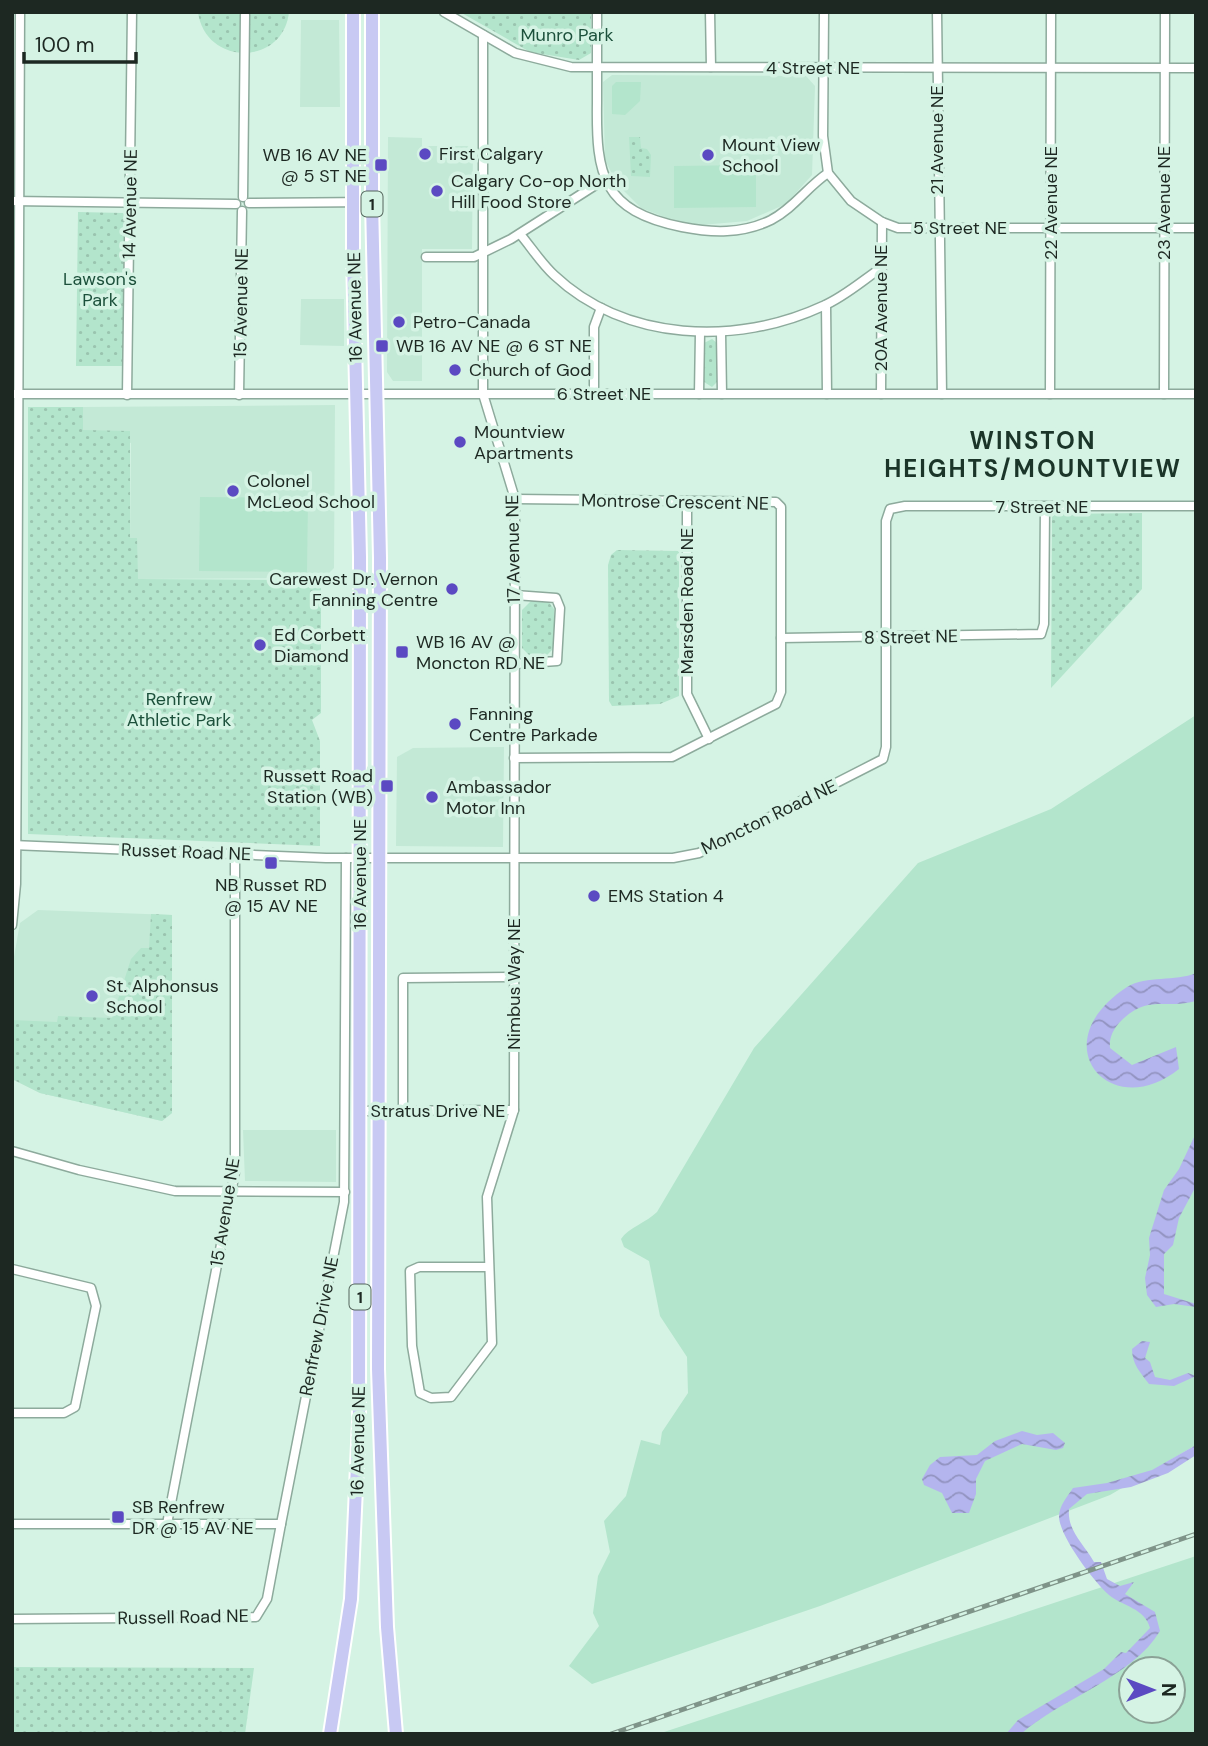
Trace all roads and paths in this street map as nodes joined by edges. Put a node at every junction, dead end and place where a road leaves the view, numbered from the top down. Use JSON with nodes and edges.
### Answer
{"nodes":[{"id":1,"x":20,"y":12,"type":"edge"},
{"id":2,"x":132,"y":12,"type":"edge"},
{"id":3,"x":353,"y":12,"type":"edge"},
{"id":4,"x":372,"y":12,"type":"edge"},
{"id":5,"x":444,"y":12,"type":"edge"},
{"id":6,"x":597,"y":12,"type":"edge"},
{"id":7,"x":710,"y":12,"type":"edge"},
{"id":8,"x":824,"y":12,"type":"edge"},
{"id":9,"x":937,"y":12,"type":"edge"},
{"id":10,"x":1051,"y":12,"type":"edge"},
{"id":11,"x":1165,"y":12,"type":"edge"},
{"id":12,"x":244,"y":13,"type":"edge"},
{"id":13,"x":483,"y":35,"type":"junction"},
{"id":14,"x":710,"y":67,"type":"junction"},
{"id":15,"x":597,"y":68,"type":"junction"},
{"id":16,"x":824,"y":68,"type":"junction"},
{"id":17,"x":937,"y":68,"type":"junction"},
{"id":18,"x":1052,"y":68,"type":"junction"},
{"id":19,"x":1165,"y":68,"type":"junction"},
{"id":20,"x":1196,"y":68,"type":"edge"},
{"id":21,"x":828,"y":173,"type":"junction"},
{"id":22,"x":605,"y":179,"type":"junction"},
{"id":23,"x":16,"y":201,"type":"edge"},
{"id":24,"x":130,"y":201,"type":"junction"},
{"id":25,"x":242,"y":201,"type":"junction"},
{"id":26,"x":353,"y":202,"type":"junction"},
{"id":27,"x":372,"y":202,"type":"junction"},
{"id":28,"x":882,"y":222,"type":"junction"},
{"id":29,"x":939,"y":228,"type":"junction"},
{"id":30,"x":1051,"y":228,"type":"junction"},
{"id":31,"x":1164,"y":228,"type":"junction"},
{"id":32,"x":1196,"y":228,"type":"edge"},
{"id":33,"x":520,"y":234,"type":"junction"},
{"id":34,"x":483,"y":253,"type":"junction"},
{"id":35,"x":426,"y":257,"type":"dead end"},
{"id":36,"x":881,"y":268,"type":"junction"},
{"id":37,"x":825,"y":306,"type":"junction"},
{"id":38,"x":601,"y":308,"type":"junction"},
{"id":39,"x":699,"y":332,"type":"junction"},
{"id":40,"x":722,"y":332,"type":"junction"},
{"id":41,"x":15,"y":394,"type":"edge"},
{"id":42,"x":483,"y":394,"type":"junction"},
{"id":43,"x":594,"y":394,"type":"junction"},
{"id":44,"x":699,"y":394,"type":"junction"},
{"id":45,"x":722,"y":394,"type":"junction"},
{"id":46,"x":827,"y":394,"type":"junction"},
{"id":47,"x":881,"y":394,"type":"junction"},
{"id":48,"x":942,"y":394,"type":"junction"},
{"id":49,"x":1050,"y":394,"type":"junction"},
{"id":50,"x":1164,"y":394,"type":"junction"},
{"id":51,"x":1196,"y":394,"type":"edge"},
{"id":52,"x":127,"y":395,"type":"junction"},
{"id":53,"x":239,"y":395,"type":"junction"},
{"id":54,"x":357,"y":395,"type":"junction"},
{"id":55,"x":376,"y":395,"type":"junction"},
{"id":56,"x":515,"y":499,"type":"junction"},
{"id":57,"x":687,"y":501,"type":"junction"},
{"id":58,"x":1196,"y":506,"type":"edge"},
{"id":59,"x":1045,"y":507,"type":"junction"},
{"id":60,"x":14,"y":589,"type":"edge"},
{"id":61,"x":515,"y":594,"type":"junction"},
{"id":62,"x":781,"y":638,"type":"junction"},
{"id":63,"x":886,"y":638,"type":"junction"},
{"id":64,"x":515,"y":664,"type":"junction"},
{"id":65,"x":709,"y":739,"type":"junction"},
{"id":66,"x":514,"y":758,"type":"junction"},
{"id":67,"x":14,"y":845,"type":"edge"},
{"id":68,"x":235,"y":854,"type":"junction"},
{"id":69,"x":379,"y":857,"type":"junction"},
{"id":70,"x":514,"y":857,"type":"junction"},
{"id":71,"x":345,"y":858,"type":"junction"},
{"id":72,"x":360,"y":858,"type":"junction"},
{"id":73,"x":12,"y":925,"type":"edge"},
{"id":74,"x":514,"y":977,"type":"junction"},
{"id":75,"x":514,"y":1110,"type":"junction"},
{"id":76,"x":361,"y":1111,"type":"junction"},
{"id":77,"x":380,"y":1111,"type":"junction"},
{"id":78,"x":403,"y":1111,"type":"junction"},
{"id":79,"x":12,"y":1151,"type":"edge"},
{"id":80,"x":232,"y":1192,"type":"junction"},
{"id":81,"x":345,"y":1192,"type":"junction"},
{"id":82,"x":489,"y":1266,"type":"junction"},
{"id":83,"x":12,"y":1269,"type":"edge"},
{"id":84,"x":12,"y":1413,"type":"edge"},
{"id":85,"x":12,"y":1524,"type":"edge"},
{"id":86,"x":167,"y":1524,"type":"junction"},
{"id":87,"x":281,"y":1524,"type":"junction"},
{"id":88,"x":12,"y":1619,"type":"edge"},
{"id":89,"x":330,"y":1734,"type":"edge"},
{"id":90,"x":396,"y":1734,"type":"edge"}],
"edges":[{"from":1,"to":23,"type":"street"},
{"from":2,"to":24,"type":"street","name":"14 Avenue NE"},
{"from":3,"to":26,"type":"highway","name":"16 Avenue NE","number":"1"},
{"from":4,"to":27,"type":"highway","name":"16 Avenue NE","number":"1"},
{"from":5,"to":13,"type":"street","name":"4 Street NE"},
{"from":6,"to":15,"type":"street"},
{"from":7,"to":14,"type":"street"},
{"from":8,"to":16,"type":"street"},
{"from":9,"to":17,"type":"street","name":"21 Avenue NE"},
{"from":10,"to":18,"type":"street","name":"22 Avenue NE"},
{"from":11,"to":19,"type":"street","name":"23 Avenue NE"},
{"from":12,"to":25,"type":"street"},
{"from":13,"to":15,"type":"street","name":"4 Street NE"},
{"from":13,"to":34,"type":"street","name":"17 Avenue NE"},
{"from":14,"to":15,"type":"street","name":"4 Street NE"},
{"from":14,"to":16,"type":"street","name":"4 Street NE"},
{"from":15,"to":22,"type":"street"},
{"from":16,"to":17,"type":"street","name":"4 Street NE"},
{"from":16,"to":21,"type":"street"},
{"from":17,"to":18,"type":"street","name":"4 Street NE"},
{"from":17,"to":29,"type":"street","name":"21 Avenue NE"},
{"from":18,"to":19,"type":"street","name":"4 Street NE"},
{"from":18,"to":30,"type":"street","name":"22 Avenue NE"},
{"from":19,"to":20,"type":"street","name":"4 Street NE"},
{"from":19,"to":31,"type":"street","name":"23 Avenue NE"},
{"from":21,"to":22,"type":"street"},
{"from":21,"to":28,"type":"street","name":"5 Street NE"},
{"from":22,"to":33,"type":"street"},
{"from":23,"to":24,"type":"street"},
{"from":23,"to":41,"type":"street"},
{"from":24,"to":25,"type":"street"},
{"from":24,"to":52,"type":"street","name":"14 Avenue NE"},
{"from":25,"to":26,"type":"street"},
{"from":25,"to":53,"type":"street","name":"15 Avenue NE"},
{"from":26,"to":27,"type":"street"},
{"from":26,"to":54,"type":"highway","name":"16 Avenue NE","number":"1"},
{"from":27,"to":55,"type":"highway","name":"16 Avenue NE","number":"1"},
{"from":28,"to":29,"type":"street","name":"5 Street NE"},
{"from":28,"to":36,"type":"street","name":"20A Avenue NE"},
{"from":29,"to":30,"type":"street","name":"5 Street NE"},
{"from":29,"to":48,"type":"street","name":"21 Avenue NE"},
{"from":30,"to":31,"type":"street","name":"5 Street NE"},
{"from":30,"to":49,"type":"street","name":"22 Avenue NE"},
{"from":31,"to":32,"type":"street","name":"5 Street NE"},
{"from":31,"to":50,"type":"street","name":"23 Avenue NE"},
{"from":33,"to":34,"type":"street"},
{"from":33,"to":38,"type":"street"},
{"from":34,"to":35,"type":"street"},
{"from":34,"to":42,"type":"street","name":"17 Avenue NE"},
{"from":36,"to":37,"type":"street"},
{"from":36,"to":47,"type":"street","name":"20A Avenue NE"},
{"from":37,"to":40,"type":"street"},
{"from":37,"to":46,"type":"street"},
{"from":38,"to":39,"type":"street"},
{"from":38,"to":43,"type":"street"},
{"from":39,"to":40,"type":"street"},
{"from":39,"to":44,"type":"street"},
{"from":40,"to":45,"type":"street"},
{"from":41,"to":52,"type":"street","name":"6 Street NE"},
{"from":41,"to":60,"type":"street"},
{"from":42,"to":43,"type":"street","name":"6 Street NE"},
{"from":42,"to":55,"type":"street","name":"6 Street NE"},
{"from":42,"to":56,"type":"street","name":"17 Avenue NE"},
{"from":43,"to":44,"type":"street","name":"6 Street NE"},
{"from":44,"to":45,"type":"street","name":"6 Street NE"},
{"from":45,"to":46,"type":"street","name":"6 Street NE"},
{"from":46,"to":47,"type":"street","name":"6 Street NE"},
{"from":47,"to":48,"type":"street","name":"6 Street NE"},
{"from":48,"to":49,"type":"street","name":"6 Street NE"},
{"from":49,"to":50,"type":"street","name":"6 Street NE"},
{"from":50,"to":51,"type":"street","name":"6 Street NE"},
{"from":52,"to":53,"type":"street","name":"6 Street NE"},
{"from":53,"to":54,"type":"street","name":"6 Street NE"},
{"from":54,"to":55,"type":"street","name":"6 Street NE"},
{"from":54,"to":72,"type":"highway","name":"16 Avenue NE","number":"1"},
{"from":55,"to":69,"type":"highway","name":"16 Avenue NE","number":"1"},
{"from":56,"to":57,"type":"street","name":"Montrose Crescent NE"},
{"from":56,"to":61,"type":"street","name":"17 Avenue NE"},
{"from":57,"to":62,"type":"street","name":"Montrose Crescent NE"},
{"from":57,"to":65,"type":"street","name":"Marsden Road NE"},
{"from":58,"to":59,"type":"street","name":"7 Street NE"},
{"from":59,"to":63,"type":"street","name":"8 Street NE"},
{"from":59,"to":63,"type":"street","name":"7 Street NE"},
{"from":60,"to":67,"type":"street"},
{"from":61,"to":64,"type":"street","name":"17 Avenue NE"},
{"from":61,"to":64,"type":"street"},
{"from":62,"to":63,"type":"street","name":"8 Street NE"},
{"from":62,"to":65,"type":"street","name":"Montrose Crescent NE"},
{"from":63,"to":70,"type":"street","name":"Moncton Road NE"},
{"from":64,"to":66,"type":"street","name":"17 Avenue NE"},
{"from":65,"to":66,"type":"street","name":"Montrose Crescent NE"},
{"from":66,"to":70,"type":"street","name":"17 Avenue NE"},
{"from":67,"to":68,"type":"street","name":"Russet Road NE"},
{"from":67,"to":73,"type":"street"},
{"from":68,"to":71,"type":"street","name":"Russet Road NE"},
{"from":68,"to":80,"type":"street","name":"15 Avenue NE"},
{"from":69,"to":70,"type":"street","name":"Moncton Road NE"},
{"from":69,"to":72,"type":"street","name":"Moncton Road NE"},
{"from":69,"to":77,"type":"highway","name":"16 Avenue NE","number":"1"},
{"from":70,"to":74,"type":"street","name":"Nimbus Way NE"},
{"from":71,"to":72,"type":"street","name":"Russet Road NE"},
{"from":71,"to":81,"type":"street","name":"Renfrew Drive NE"},
{"from":72,"to":76,"type":"highway","name":"16 Avenue NE","number":"1"},
{"from":74,"to":75,"type":"street","name":"Nimbus Way NE"},
{"from":74,"to":78,"type":"street"},
{"from":75,"to":78,"type":"street","name":"Stratus Drive NE"},
{"from":75,"to":82,"type":"street","name":"Nimbus Way NE"},
{"from":76,"to":77,"type":"street","name":"Stratus Drive NE"},
{"from":76,"to":89,"type":"highway","name":"16 Avenue NE","number":"1"},
{"from":77,"to":78,"type":"street","name":"Stratus Drive NE"},
{"from":77,"to":90,"type":"highway","name":"16 Avenue NE","number":"1"},
{"from":79,"to":80,"type":"street"},
{"from":80,"to":81,"type":"street"},
{"from":80,"to":86,"type":"street","name":"15 Avenue NE"},
{"from":81,"to":87,"type":"street","name":"Renfrew Drive NE"},
{"from":82,"to":82,"type":"street","name":"Nimbus Way NE"},
{"from":83,"to":84,"type":"street"},
{"from":85,"to":86,"type":"street"},
{"from":86,"to":87,"type":"street"},
{"from":87,"to":88,"type":"street","name":"Russell Road NE"}]}
